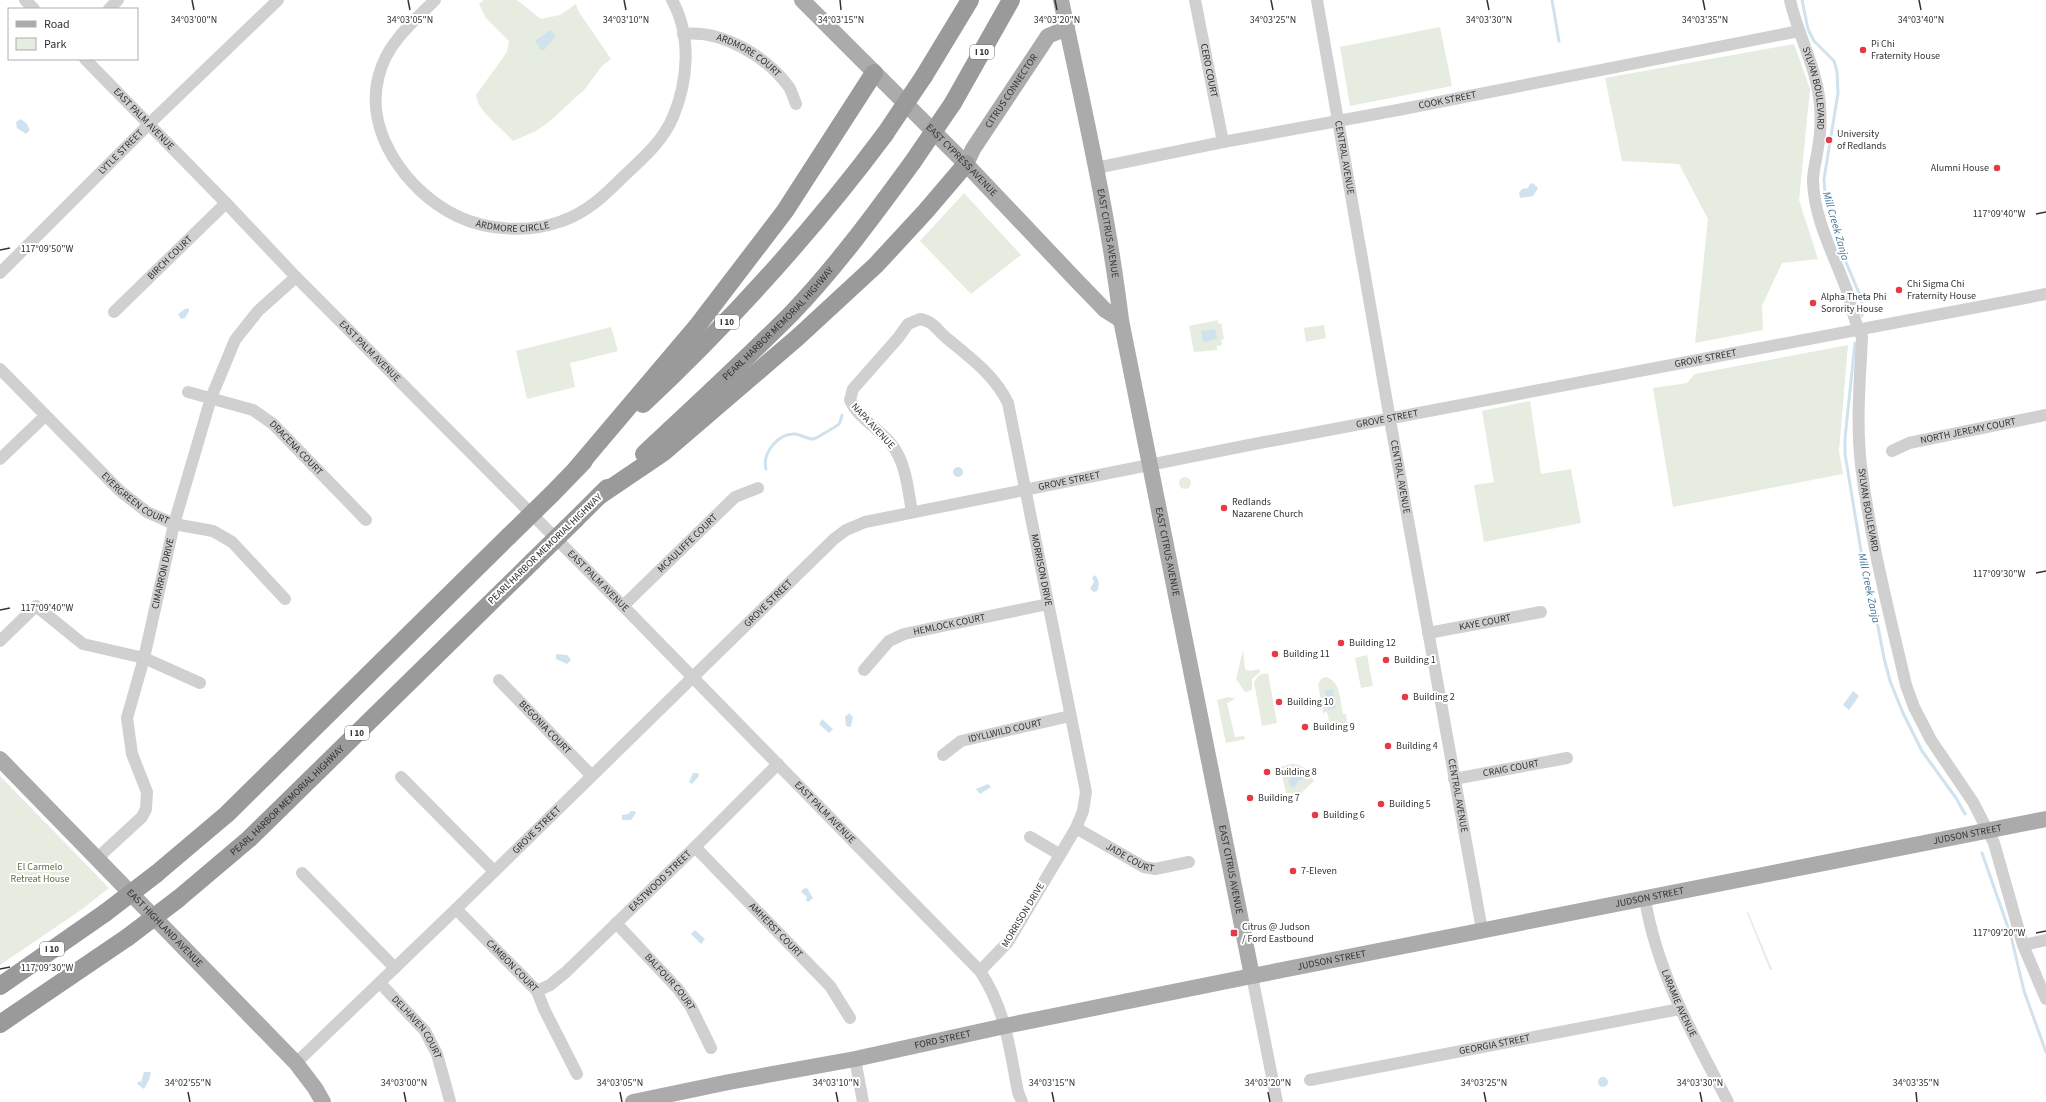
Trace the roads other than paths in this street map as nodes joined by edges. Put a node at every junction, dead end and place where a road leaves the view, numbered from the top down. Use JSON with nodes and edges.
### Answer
{"nodes":[{"id":1,"x":25,"y":0,"type":"edge"},
{"id":2,"x":118,"y":0,"type":"edge"},
{"id":3,"x":278,"y":0,"type":"edge"},
{"id":4,"x":435,"y":0,"type":"edge"},
{"id":5,"x":672,"y":0,"type":"edge"},
{"id":6,"x":802,"y":0,"type":"edge"},
{"id":7,"x":970,"y":0,"type":"edge"},
{"id":8,"x":1011,"y":0,"type":"edge"},
{"id":9,"x":1061,"y":0,"type":"edge"},
{"id":10,"x":1195,"y":0,"type":"edge"},
{"id":11,"x":1317,"y":0,"type":"edge"},
{"id":12,"x":1790,"y":0,"type":"edge"},
{"id":13,"x":33,"y":8,"type":"edge"},
{"id":14,"x":110,"y":8,"type":"edge"},
{"id":15,"x":1067,"y":28,"type":"junction"},
{"id":16,"x":1799,"y":31,"type":"junction"},
{"id":17,"x":683,"y":34,"type":"junction"},
{"id":18,"x":86,"y":60,"type":"edge"},
{"id":19,"x":874,"y":73,"type":"junction"},
{"id":20,"x":796,"y":104,"type":"dead end"},
{"id":21,"x":1339,"y":121,"type":"junction"},
{"id":22,"x":149,"y":124,"type":"junction"},
{"id":23,"x":1223,"y":142,"type":"junction"},
{"id":24,"x":966,"y":164,"type":"junction"},
{"id":25,"x":1096,"y":168,"type":"junction"},
{"id":26,"x":226,"y":203,"type":"junction"},
{"id":27,"x":0,"y":274,"type":"edge"},
{"id":28,"x":296,"y":277,"type":"junction"},
{"id":29,"x":2046,"y":294,"type":"edge"},
{"id":30,"x":114,"y":312,"type":"dead end"},
{"id":31,"x":920,"y":319,"type":"joint"},
{"id":32,"x":1121,"y":320,"type":"junction"},
{"id":33,"x":1857,"y":329,"type":"junction"},
{"id":34,"x":0,"y":369,"type":"edge"},
{"id":35,"x":188,"y":392,"type":"dead end"},
{"id":36,"x":211,"y":398,"type":"junction"},
{"id":37,"x":2046,"y":415,"type":"edge"},
{"id":38,"x":45,"y":416,"type":"junction"},
{"id":39,"x":1390,"y":419,"type":"junction"},
{"id":40,"x":1892,"y":451,"type":"dead end"},
{"id":41,"x":0,"y":459,"type":"edge"},
{"id":42,"x":1151,"y":465,"type":"junction"},
{"id":43,"x":576,"y":469,"type":"junction"},
{"id":44,"x":758,"y":488,"type":"dead end"},
{"id":45,"x":1026,"y":489,"type":"junction"},
{"id":46,"x":599,"y":496,"type":"junction"},
{"id":47,"x":912,"y":512,"type":"junction"},
{"id":48,"x":366,"y":520,"type":"dead end"},
{"id":49,"x":174,"y":524,"type":"junction"},
{"id":50,"x":285,"y":599,"type":"dead end"},
{"id":51,"x":1048,"y":604,"type":"junction"},
{"id":52,"x":622,"y":606,"type":"junction"},
{"id":53,"x":1541,"y":612,"type":"dead end"},
{"id":54,"x":1428,"y":633,"type":"junction"},
{"id":55,"x":0,"y":641,"type":"edge"},
{"id":56,"x":144,"y":658,"type":"junction"},
{"id":57,"x":864,"y":670,"type":"dead end"},
{"id":58,"x":692,"y":677,"type":"junction"},
{"id":59,"x":499,"y":680,"type":"dead end"},
{"id":60,"x":200,"y":683,"type":"dead end"},
{"id":61,"x":1070,"y":716,"type":"junction"},
{"id":62,"x":943,"y":755,"type":"dead end"},
{"id":63,"x":1567,"y":758,"type":"dead end"},
{"id":64,"x":0,"y":759,"type":"edge"},
{"id":65,"x":778,"y":764,"type":"junction"},
{"id":66,"x":591,"y":775,"type":"junction"},
{"id":67,"x":401,"y":777,"type":"dead end"},
{"id":68,"x":1454,"y":779,"type":"junction"},
{"id":69,"x":2046,"y":819,"type":"edge"},
{"id":70,"x":1076,"y":828,"type":"junction"},
{"id":71,"x":1988,"y":830,"type":"junction"},
{"id":72,"x":1030,"y":836,"type":"dead end"},
{"id":73,"x":695,"y":847,"type":"junction"},
{"id":74,"x":1059,"y":854,"type":"junction"},
{"id":75,"x":98,"y":859,"type":"junction"},
{"id":76,"x":1189,"y":862,"type":"dead end"},
{"id":77,"x":494,"y":871,"type":"junction"},
{"id":78,"x":302,"y":873,"type":"dead end"},
{"id":79,"x":1645,"y":899,"type":"junction"},
{"id":80,"x":456,"y":909,"type":"junction"},
{"id":81,"x":616,"y":924,"type":"junction"},
{"id":82,"x":1482,"y":930,"type":"junction"},
{"id":83,"x":2046,"y":940,"type":"edge"},
{"id":84,"x":2023,"y":945,"type":"junction"},
{"id":85,"x":395,"y":968,"type":"junction"},
{"id":86,"x":980,"y":971,"type":"junction"},
{"id":87,"x":1252,"y":976,"type":"junction"},
{"id":88,"x":380,"y":983,"type":"junction"},
{"id":89,"x":0,"y":986,"type":"edge"},
{"id":90,"x":537,"y":991,"type":"junction"},
{"id":91,"x":2046,"y":999,"type":"edge"},
{"id":92,"x":1680,"y":1009,"type":"junction"},
{"id":93,"x":850,"y":1018,"type":"dead end"},
{"id":94,"x":0,"y":1024,"type":"edge"},
{"id":95,"x":1005,"y":1026,"type":"junction"},
{"id":96,"x":711,"y":1048,"type":"dead end"},
{"id":97,"x":855,"y":1059,"type":"junction"},
{"id":98,"x":296,"y":1062,"type":"junction"},
{"id":99,"x":577,"y":1074,"type":"dead end"},
{"id":100,"x":1310,"y":1080,"type":"dead end"},
{"id":101,"x":450,"y":1101,"type":"dead end"},
{"id":102,"x":323,"y":1102,"type":"edge"},
{"id":103,"x":633,"y":1102,"type":"edge"},
{"id":104,"x":864,"y":1102,"type":"edge"},
{"id":105,"x":1022,"y":1102,"type":"edge"},
{"id":106,"x":1277,"y":1102,"type":"edge"},
{"id":107,"x":1728,"y":1102,"type":"edge"}],
"edges":[{"from":1,"to":13,"type":"street"},
{"from":2,"to":14,"type":"street"},
{"from":3,"to":22,"type":"street","name":"LYTLE STREET"},
{"from":4,"to":17,"type":"street","name":"ARDMORE CIRCLE"},
{"from":5,"to":17,"type":"street","name":"ARDMORE CIRCLE"},
{"from":6,"to":19,"type":"main road","name":"EAST CYPRESS AVENUE"},
{"from":7,"to":43,"type":"highway","number":"I 10","bridge":true},
{"from":8,"to":46,"type":"highway","name":"PEARL HARBOR MEMORIAL HIGHWAY","number":"I 10","bridge":true},
{"from":9,"to":15,"type":"main road","name":"EAST CITRUS AVENUE"},
{"from":10,"to":23,"type":"street","name":"CERO COURT"},
{"from":11,"to":21,"type":"street","name":"CENTRAL AVENUE"},
{"from":12,"to":16,"type":"street","name":"SYLVAN BOULEVARD"},
{"from":15,"to":24,"type":"main road","name":"CITRUS CONNECTOR"},
{"from":15,"to":25,"type":"main road","name":"EAST CITRUS AVENUE"},
{"from":16,"to":21,"type":"street","name":"COOK STREET"},
{"from":16,"to":33,"type":"street","name":"SYLVAN BOULEVARD"},
{"from":17,"to":20,"type":"street","name":"ARDMORE COURT"},
{"from":18,"to":22,"type":"street","name":"EAST PALM AVENUE"},
{"from":19,"to":24,"type":"main road","name":"EAST CYPRESS AVENUE"},
{"from":19,"to":43,"type":"highway"},
{"from":21,"to":23,"type":"street","name":"COOK STREET"},
{"from":21,"to":39,"type":"street","name":"CENTRAL AVENUE"},
{"from":22,"to":26,"type":"street","name":"EAST PALM AVENUE"},
{"from":22,"to":27,"type":"street","name":"LYTLE STREET"},
{"from":23,"to":25,"type":"street","name":"COOK STREET"},
{"from":24,"to":32,"type":"main road","name":"EAST CYPRESS AVENUE"},
{"from":24,"to":46,"type":"highway"},
{"from":25,"to":32,"type":"main road","name":"EAST CITRUS AVENUE"},
{"from":26,"to":28,"type":"street","name":"EAST PALM AVENUE"},
{"from":26,"to":30,"type":"street","name":"BIRCH COURT"},
{"from":28,"to":36,"type":"street","name":"CIMARRON DRIVE"},
{"from":28,"to":52,"type":"street","name":"EAST PALM AVENUE"},
{"from":29,"to":33,"type":"street","name":"GROVE STREET"},
{"from":31,"to":45,"type":"street","name":"MORRISON DRIVE"},
{"from":31,"to":47,"type":"street","name":"NAPA AVENUE"},
{"from":32,"to":42,"type":"main road","name":"EAST CITRUS AVENUE"},
{"from":33,"to":39,"type":"street","name":"GROVE STREET"},
{"from":33,"to":71,"type":"street","name":"SYLVAN BOULEVARD"},
{"from":34,"to":38,"type":"street","name":"EVERGREEN COURT"},
{"from":35,"to":36,"type":"street"},
{"from":36,"to":48,"type":"street","name":"DRACENA COURT"},
{"from":36,"to":49,"type":"street","name":"CIMARRON DRIVE"},
{"from":37,"to":40,"type":"street","name":"NORTH JEREMY COURT"},
{"from":38,"to":41,"type":"street"},
{"from":38,"to":49,"type":"street","name":"EVERGREEN COURT"},
{"from":39,"to":42,"type":"street","name":"GROVE STREET"},
{"from":39,"to":54,"type":"street","name":"CENTRAL AVENUE"},
{"from":42,"to":45,"type":"street","name":"GROVE STREET"},
{"from":42,"to":87,"type":"main road","name":"EAST CITRUS AVENUE"},
{"from":43,"to":89,"type":"highway","number":"I 10","bridge":true},
{"from":44,"to":52,"type":"street","name":"MCAULIFFE COURT"},
{"from":45,"to":47,"type":"street","name":"GROVE STREET"},
{"from":45,"to":51,"type":"street","name":"MORRISON DRIVE"},
{"from":46,"to":94,"type":"highway","name":"PEARL HARBOR MEMORIAL HIGHWAY","number":"I 10","bridge":true},
{"from":47,"to":58,"type":"street","name":"GROVE STREET"},
{"from":49,"to":50,"type":"street","name":"EVERGREEN COURT"},
{"from":49,"to":56,"type":"street","name":"CIMARRON DRIVE"},
{"from":51,"to":57,"type":"street","name":"HEMLOCK COURT"},
{"from":51,"to":61,"type":"street","name":"MORRISON DRIVE"},
{"from":52,"to":58,"type":"street","name":"EAST PALM AVENUE"},
{"from":53,"to":54,"type":"street","name":"KAYE COURT"},
{"from":54,"to":68,"type":"street","name":"CENTRAL AVENUE"},
{"from":55,"to":56,"type":"street"},
{"from":56,"to":60,"type":"street"},
{"from":56,"to":75,"type":"street","name":"CIMARRON DRIVE"},
{"from":58,"to":65,"type":"street","name":"EAST PALM AVENUE"},
{"from":58,"to":66,"type":"street","name":"GROVE STREET"},
{"from":59,"to":66,"type":"street","name":"BEGONIA COURT"},
{"from":61,"to":62,"type":"street","name":"IDYLLWILD COURT"},
{"from":61,"to":70,"type":"street","name":"MORRISON DRIVE"},
{"from":63,"to":68,"type":"street","name":"CRAIG COURT"},
{"from":64,"to":75,"type":"main road","name":"EAST HIGHLAND AVENUE"},
{"from":65,"to":73,"type":"street","name":"EASTWOOD STREET"},
{"from":65,"to":86,"type":"street","name":"EAST PALM AVENUE"},
{"from":66,"to":77,"type":"street","name":"GROVE STREET"},
{"from":67,"to":77,"type":"street"},
{"from":68,"to":82,"type":"street","name":"CENTRAL AVENUE"},
{"from":69,"to":71,"type":"main road","name":"JUDSON STREET"},
{"from":70,"to":74,"type":"street","name":"MORRISON DRIVE"},
{"from":70,"to":76,"type":"street","name":"JADE COURT"},
{"from":71,"to":79,"type":"main road","name":"JUDSON STREET"},
{"from":71,"to":84,"type":"street","name":"SYLVAN BOULEVARD"},
{"from":72,"to":74,"type":"street"},
{"from":73,"to":81,"type":"street","name":"EASTWOOD STREET"},
{"from":73,"to":93,"type":"street","name":"AMHERST COURT"},
{"from":74,"to":86,"type":"street","name":"MORRISON DRIVE"},
{"from":75,"to":98,"type":"main road","name":"EAST HIGHLAND AVENUE"},
{"from":77,"to":80,"type":"street","name":"GROVE STREET"},
{"from":78,"to":85,"type":"street"},
{"from":79,"to":82,"type":"main road","name":"JUDSON STREET"},
{"from":79,"to":92,"type":"street","name":"LARAMIE AVENUE"},
{"from":80,"to":85,"type":"street","name":"GROVE STREET"},
{"from":80,"to":90,"type":"street","name":"CAMBON COURT"},
{"from":81,"to":90,"type":"street","name":"EASTWOOD STREET"},
{"from":81,"to":96,"type":"street","name":"BALFOUR COURT"},
{"from":82,"to":87,"type":"main road","name":"JUDSON STREET"},
{"from":83,"to":84,"type":"street"},
{"from":84,"to":91,"type":"street","name":"SYLVAN BOULEVARD"},
{"from":85,"to":88,"type":"street","name":"GROVE STREET"},
{"from":86,"to":95,"type":"street","name":"EAST PALM AVENUE"},
{"from":87,"to":95,"type":"main road","name":"FORD STREET"},
{"from":87,"to":106,"type":"street","name":"EAST CITRUS AVENUE"},
{"from":88,"to":98,"type":"street","name":"GROVE STREET"},
{"from":88,"to":101,"type":"street","name":"DELHAVEN COURT"},
{"from":90,"to":99,"type":"street","name":"CAMBON COURT"},
{"from":92,"to":100,"type":"street","name":"GEORGIA STREET"},
{"from":92,"to":107,"type":"street","name":"LARAMIE AVENUE"},
{"from":95,"to":97,"type":"main road","name":"FORD STREET"},
{"from":95,"to":105,"type":"street","name":"EAST PALM AVENUE"},
{"from":97,"to":103,"type":"main road","name":"FORD STREET"},
{"from":97,"to":104,"type":"street"},
{"from":98,"to":102,"type":"main road","name":"EAST HIGHLAND AVENUE"}]}
